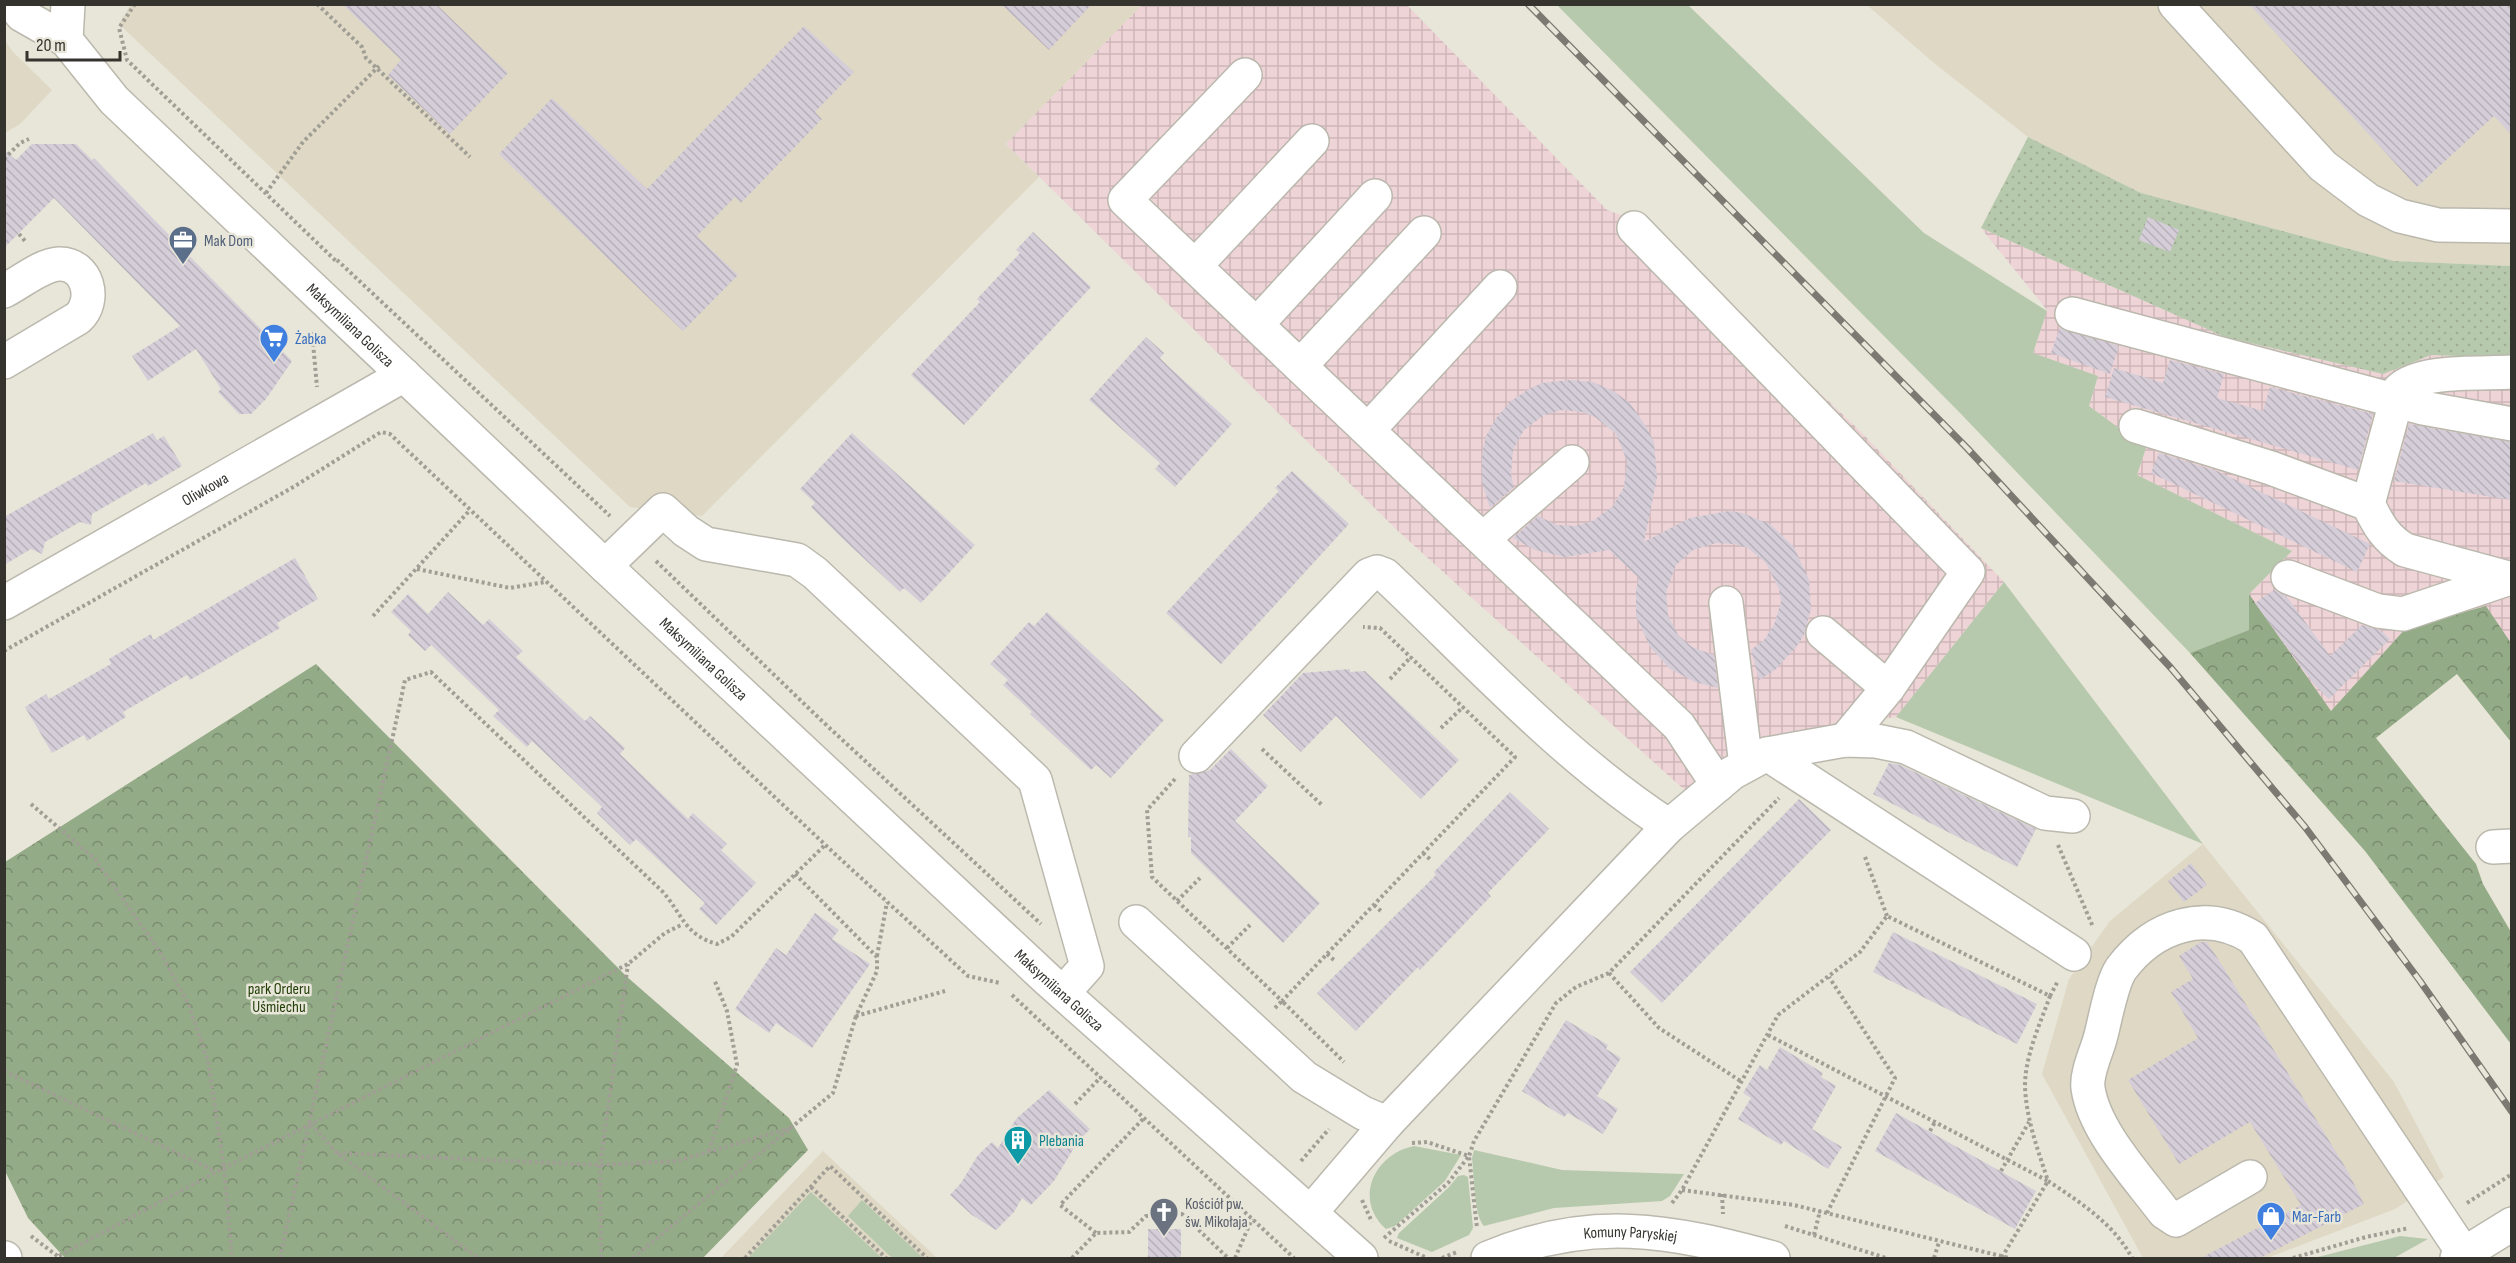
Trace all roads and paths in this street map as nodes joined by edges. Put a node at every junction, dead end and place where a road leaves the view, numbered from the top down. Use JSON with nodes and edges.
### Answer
{"nodes":[{"id":1,"x":13,"y":4,"type":"edge"},
{"id":2,"x":68,"y":4,"type":"edge"},
{"id":3,"x":317,"y":4,"type":"edge"},
{"id":4,"x":2175,"y":4,"type":"edge"},
{"id":5,"x":66,"y":40,"type":"junction"},
{"id":6,"x":378,"y":67,"type":"junction"},
{"id":7,"x":1245,"y":75,"type":"dead end"},
{"id":8,"x":29,"y":139,"type":"dead end"},
{"id":9,"x":1311,"y":141,"type":"dead end"},
{"id":10,"x":470,"y":157,"type":"dead end"},
{"id":11,"x":4,"y":159,"type":"edge"},
{"id":12,"x":266,"y":193,"type":"dead end"},
{"id":13,"x":1375,"y":196,"type":"dead end"},
{"id":14,"x":2511,"y":226,"type":"edge"},
{"id":15,"x":1634,"y":228,"type":"dead end"},
{"id":16,"x":1424,"y":233,"type":"dead end"},
{"id":17,"x":337,"y":260,"type":"dead end"},
{"id":18,"x":1195,"y":266,"type":"junction"},
{"id":19,"x":1500,"y":287,"type":"dead end"},
{"id":20,"x":4,"y":291,"type":"edge"},
{"id":21,"x":2072,"y":314,"type":"dead end"},
{"id":22,"x":1257,"y":324,"type":"junction"},
{"id":23,"x":4,"y":362,"type":"edge"},
{"id":24,"x":1300,"y":366,"type":"junction"},
{"id":25,"x":2511,"y":372,"type":"edge"},
{"id":26,"x":404,"y":375,"type":"junction"},
{"id":27,"x":2396,"y":401,"type":"junction"},
{"id":28,"x":2511,"y":424,"type":"edge"},
{"id":29,"x":2136,"y":426,"type":"dead end"},
{"id":30,"x":1368,"y":430,"type":"junction"},
{"id":31,"x":1572,"y":462,"type":"dead end"},
{"id":32,"x":2368,"y":504,"type":"junction"},
{"id":33,"x":470,"y":510,"type":"junction"},
{"id":34,"x":634,"y":539,"type":"junction"},
{"id":35,"x":1483,"y":539,"type":"junction"},
{"id":36,"x":605,"y":566,"type":"junction"},
{"id":37,"x":416,"y":569,"type":"junction"},
{"id":38,"x":2288,"y":578,"type":"dead end"},
{"id":39,"x":2511,"y":579,"type":"edge"},
{"id":40,"x":546,"y":582,"type":"junction"},
{"id":41,"x":4,"y":603,"type":"edge"},
{"id":42,"x":1726,"y":603,"type":"dead end"},
{"id":43,"x":373,"y":616,"type":"dead end"},
{"id":44,"x":1320,"y":626,"type":"junction"},
{"id":45,"x":1823,"y":633,"type":"dead end"},
{"id":46,"x":4,"y":651,"type":"edge"},
{"id":47,"x":1411,"y":657,"type":"junction"},
{"id":48,"x":1390,"y":679,"type":"dead end"},
{"id":49,"x":1888,"y":688,"type":"junction"},
{"id":50,"x":1463,"y":707,"type":"junction"},
{"id":51,"x":1441,"y":728,"type":"dead end"},
{"id":52,"x":1845,"y":740,"type":"junction"},
{"id":53,"x":1262,"y":749,"type":"dead end"},
{"id":54,"x":1196,"y":756,"type":"joint"},
{"id":55,"x":1756,"y":759,"type":"junction"},
{"id":56,"x":1803,"y":775,"type":"junction"},
{"id":57,"x":1718,"y":784,"type":"junction"},
{"id":58,"x":31,"y":804,"type":"dead end"},
{"id":59,"x":1322,"y":805,"type":"dead end"},
{"id":60,"x":2059,"y":815,"type":"joint"},
{"id":61,"x":1669,"y":826,"type":"junction"},
{"id":62,"x":825,"y":844,"type":"junction"},
{"id":63,"x":1423,"y":853,"type":"junction"},
{"id":64,"x":1431,"y":860,"type":"dead end"},
{"id":65,"x":795,"y":874,"type":"junction"},
{"id":66,"x":1200,"y":878,"type":"dead end"},
{"id":67,"x":1177,"y":901,"type":"junction"},
{"id":68,"x":887,"y":902,"type":"junction"},
{"id":69,"x":1374,"y":905,"type":"junction"},
{"id":70,"x":1381,"y":911,"type":"dead end"},
{"id":71,"x":1136,"y":922,"type":"dead end"},
{"id":72,"x":683,"y":924,"type":"junction"},
{"id":73,"x":1250,"y":925,"type":"dead end"},
{"id":74,"x":1044,"y":927,"type":"dead end"},
{"id":75,"x":2093,"y":928,"type":"dead end"},
{"id":76,"x":1227,"y":948,"type":"junction"},
{"id":77,"x":1327,"y":954,"type":"junction"},
{"id":78,"x":877,"y":957,"type":"junction"},
{"id":79,"x":1334,"y":960,"type":"dead end"},
{"id":80,"x":628,"y":964,"type":"junction"},
{"id":81,"x":2067,"y":965,"type":"joint"},
{"id":82,"x":1609,"y":973,"type":"junction"},
{"id":83,"x":1829,"y":977,"type":"junction"},
{"id":84,"x":714,"y":979,"type":"dead end"},
{"id":85,"x":945,"y":991,"type":"dead end"},
{"id":86,"x":1063,"y":993,"type":"junction"},
{"id":87,"x":2050,"y":996,"type":"junction"},
{"id":88,"x":856,"y":1016,"type":"junction"},
{"id":89,"x":1768,"y":1035,"type":"junction"},
{"id":90,"x":4,"y":1071,"type":"edge"},
{"id":91,"x":1101,"y":1077,"type":"junction"},
{"id":92,"x":1743,"y":1082,"type":"junction"},
{"id":93,"x":1885,"y":1095,"type":"junction"},
{"id":94,"x":1075,"y":1104,"type":"dead end"},
{"id":95,"x":1144,"y":1118,"type":"junction"},
{"id":96,"x":1935,"y":1122,"type":"junction"},
{"id":97,"x":2030,"y":1122,"type":"junction"},
{"id":98,"x":311,"y":1123,"type":"junction"},
{"id":99,"x":794,"y":1127,"type":"junction"},
{"id":100,"x":1930,"y":1131,"type":"dead end"},
{"id":101,"x":1395,"y":1133,"type":"junction"},
{"id":102,"x":709,"y":1151,"type":"junction"},
{"id":103,"x":337,"y":1153,"type":"junction"},
{"id":104,"x":1469,"y":1156,"type":"junction"},
{"id":105,"x":2008,"y":1160,"type":"junction"},
{"id":106,"x":600,"y":1165,"type":"junction"},
{"id":107,"x":224,"y":1167,"type":"junction"},
{"id":108,"x":2001,"y":1171,"type":"dead end"},
{"id":109,"x":216,"y":1172,"type":"junction"},
{"id":110,"x":2511,"y":1174,"type":"edge"},
{"id":111,"x":2250,"y":1177,"type":"dead end"},
{"id":112,"x":2048,"y":1181,"type":"junction"},
{"id":113,"x":811,"y":1187,"type":"junction"},
{"id":114,"x":1364,"y":1193,"type":"dead end"},
{"id":115,"x":1364,"y":1201,"type":"dead end"},
{"id":116,"x":2455,"y":1210,"type":"junction"},
{"id":117,"x":1820,"y":1211,"type":"junction"},
{"id":118,"x":1311,"y":1212,"type":"junction"},
{"id":119,"x":1827,"y":1213,"type":"junction"},
{"id":120,"x":1252,"y":1219,"type":"junction"},
{"id":121,"x":2502,"y":1230,"type":"edge"},
{"id":122,"x":1096,"y":1233,"type":"junction"},
{"id":123,"x":1814,"y":1235,"type":"dead end"},
{"id":124,"x":1939,"y":1242,"type":"junction"},
{"id":125,"x":1483,"y":1244,"type":"edge"},
{"id":126,"x":1376,"y":1247,"type":"edge"},
{"id":127,"x":1724,"y":1252,"type":"edge"},
{"id":128,"x":59,"y":1256,"type":"dead end"},
{"id":129,"x":2461,"y":1256,"type":"edge"},
{"id":130,"x":2002,"y":1257,"type":"junction"},
{"id":131,"x":232,"y":1258,"type":"edge"},
{"id":132,"x":280,"y":1258,"type":"edge"},
{"id":133,"x":478,"y":1258,"type":"edge"},
{"id":134,"x":601,"y":1258,"type":"edge"},
{"id":135,"x":633,"y":1258,"type":"edge"},
{"id":136,"x":745,"y":1258,"type":"edge"},
{"id":137,"x":886,"y":1258,"type":"edge"},
{"id":138,"x":927,"y":1258,"type":"edge"},
{"id":139,"x":1072,"y":1258,"type":"edge"},
{"id":140,"x":1228,"y":1258,"type":"edge"},
{"id":141,"x":1234,"y":1258,"type":"edge"},
{"id":142,"x":1294,"y":1258,"type":"edge"},
{"id":143,"x":1427,"y":1258,"type":"edge"},
{"id":144,"x":1773,"y":1258,"type":"edge"},
{"id":145,"x":1934,"y":1258,"type":"edge"},
{"id":146,"x":2008,"y":1258,"type":"edge"},
{"id":147,"x":2132,"y":1258,"type":"edge"},
{"id":148,"x":2293,"y":1258,"type":"edge"}],
"edges":[{"from":1,"to":5,"type":"street"},
{"from":2,"to":5,"type":"street"},
{"from":3,"to":6,"type":"path"},
{"from":4,"to":14,"type":"street"},
{"from":5,"to":26,"type":"street","name":"Maksymiliana Golisza"},
{"from":6,"to":10,"type":"path"},
{"from":6,"to":12,"type":"path"},
{"from":7,"to":18,"type":"street"},
{"from":8,"to":11,"type":"path"},
{"from":9,"to":18,"type":"street"},
{"from":13,"to":22,"type":"street"},
{"from":15,"to":49,"type":"street"},
{"from":16,"to":24,"type":"street"},
{"from":17,"to":34,"type":"path"},
{"from":18,"to":22,"type":"street"},
{"from":19,"to":30,"type":"street"},
{"from":20,"to":23,"type":"street"},
{"from":21,"to":27,"type":"street"},
{"from":22,"to":24,"type":"street"},
{"from":24,"to":30,"type":"street"},
{"from":25,"to":27,"type":"street"},
{"from":26,"to":36,"type":"street","name":"Maksymiliana Golisza"},
{"from":26,"to":41,"type":"street","name":"Oliwkowa"},
{"from":27,"to":28,"type":"street"},
{"from":27,"to":32,"type":"street"},
{"from":29,"to":32,"type":"street"},
{"from":30,"to":35,"type":"street"},
{"from":31,"to":35,"type":"street"},
{"from":32,"to":39,"type":"street"},
{"from":33,"to":37,"type":"path"},
{"from":33,"to":40,"type":"path"},
{"from":33,"to":46,"type":"path"},
{"from":34,"to":36,"type":"street"},
{"from":34,"to":74,"type":"path"},
{"from":34,"to":86,"type":"street"},
{"from":35,"to":57,"type":"street"},
{"from":36,"to":86,"type":"street","name":"Maksymiliana Golisza"},
{"from":37,"to":40,"type":"path"},
{"from":37,"to":43,"type":"path"},
{"from":38,"to":39,"type":"street"},
{"from":40,"to":62,"type":"path"},
{"from":42,"to":55,"type":"street"},
{"from":44,"to":47,"type":"path"},
{"from":44,"to":54,"type":"street"},
{"from":44,"to":61,"type":"street"},
{"from":45,"to":49,"type":"street"},
{"from":47,"to":48,"type":"path"},
{"from":47,"to":50,"type":"path"},
{"from":49,"to":52,"type":"street"},
{"from":50,"to":51,"type":"path"},
{"from":50,"to":63,"type":"path"},
{"from":52,"to":55,"type":"street"},
{"from":52,"to":60,"type":"street"},
{"from":53,"to":59,"type":"path"},
{"from":54,"to":67,"type":"path"},
{"from":55,"to":56,"type":"street"},
{"from":55,"to":57,"type":"street"},
{"from":56,"to":81,"type":"street"},
{"from":56,"to":82,"type":"path"},
{"from":57,"to":61,"type":"street"},
{"from":58,"to":107,"type":"path"},
{"from":60,"to":75,"type":"path"},
{"from":61,"to":101,"type":"street"},
{"from":62,"to":65,"type":"path"},
{"from":62,"to":68,"type":"path"},
{"from":63,"to":64,"type":"path"},
{"from":63,"to":69,"type":"path"},
{"from":65,"to":72,"type":"path"},
{"from":65,"to":78,"type":"path"},
{"from":66,"to":67,"type":"path"},
{"from":67,"to":76,"type":"path"},
{"from":68,"to":78,"type":"path"},
{"from":68,"to":91,"type":"path"},
{"from":69,"to":70,"type":"path"},
{"from":69,"to":77,"type":"path"},
{"from":71,"to":101,"type":"street"},
{"from":72,"to":80,"type":"path"},
{"from":72,"to":98,"type":"path"},
{"from":73,"to":76,"type":"path"},
{"from":76,"to":77,"type":"path"},
{"from":77,"to":79,"type":"path"},
{"from":78,"to":88,"type":"path"},
{"from":80,"to":98,"type":"path"},
{"from":80,"to":106,"type":"path"},
{"from":81,"to":87,"type":"path"},
{"from":82,"to":92,"type":"path"},
{"from":82,"to":104,"type":"path"},
{"from":83,"to":87,"type":"path"},
{"from":83,"to":89,"type":"path"},
{"from":83,"to":93,"type":"path"},
{"from":84,"to":102,"type":"path"},
{"from":85,"to":88,"type":"path"},
{"from":86,"to":118,"type":"street","name":"Maksymiliana Golisza"},
{"from":87,"to":97,"type":"path"},
{"from":88,"to":99,"type":"path"},
{"from":89,"to":92,"type":"path"},
{"from":89,"to":93,"type":"path"},
{"from":90,"to":109,"type":"path"},
{"from":91,"to":94,"type":"path"},
{"from":91,"to":95,"type":"path"},
{"from":92,"to":117,"type":"path"},
{"from":93,"to":96,"type":"path"},
{"from":93,"to":119,"type":"path"},
{"from":95,"to":120,"type":"path"},
{"from":95,"to":122,"type":"path"},
{"from":96,"to":100,"type":"path"},
{"from":96,"to":105,"type":"path"},
{"from":97,"to":105,"type":"path"},
{"from":97,"to":112,"type":"path"},
{"from":98,"to":103,"type":"path"},
{"from":98,"to":107,"type":"path"},
{"from":98,"to":132,"type":"path"},
{"from":99,"to":102,"type":"path"},
{"from":99,"to":135,"type":"path"},
{"from":101,"to":104,"type":"path"},
{"from":101,"to":118,"type":"street"},
{"from":102,"to":106,"type":"path"},
{"from":103,"to":106,"type":"path"},
{"from":103,"to":133,"type":"path"},
{"from":104,"to":125,"type":"path"},
{"from":104,"to":126,"type":"path"},
{"from":105,"to":108,"type":"path"},
{"from":105,"to":112,"type":"path"},
{"from":106,"to":134,"type":"path"},
{"from":107,"to":109,"type":"path"},
{"from":107,"to":131,"type":"path"},
{"from":109,"to":128,"type":"path"},
{"from":110,"to":116,"type":"path"},
{"from":111,"to":116,"type":"street"},
{"from":112,"to":130,"type":"path"},
{"from":112,"to":147,"type":"path"},
{"from":113,"to":136,"type":"path"},
{"from":113,"to":137,"type":"path"},
{"from":113,"to":138,"type":"path"},
{"from":114,"to":115,"type":"path"},
{"from":116,"to":129,"type":"street"},
{"from":116,"to":148,"type":"path"},
{"from":117,"to":119,"type":"path"},
{"from":117,"to":123,"type":"path"},
{"from":118,"to":126,"type":"street","name":"Maksymiliana Golisza"},
{"from":119,"to":124,"type":"path"},
{"from":120,"to":141,"type":"path"},
{"from":120,"to":142,"type":"path"},
{"from":121,"to":129,"type":"street"},
{"from":122,"to":139,"type":"path"},
{"from":122,"to":140,"type":"path"},
{"from":124,"to":130,"type":"path"},
{"from":124,"to":145,"type":"path"},
{"from":125,"to":127,"type":"street","name":"Komuny Paryskiej"},
{"from":126,"to":143,"type":"path"},
{"from":127,"to":144,"type":"street","name":"Komuny Paryskiej"},
{"from":130,"to":146,"type":"path"}]}
